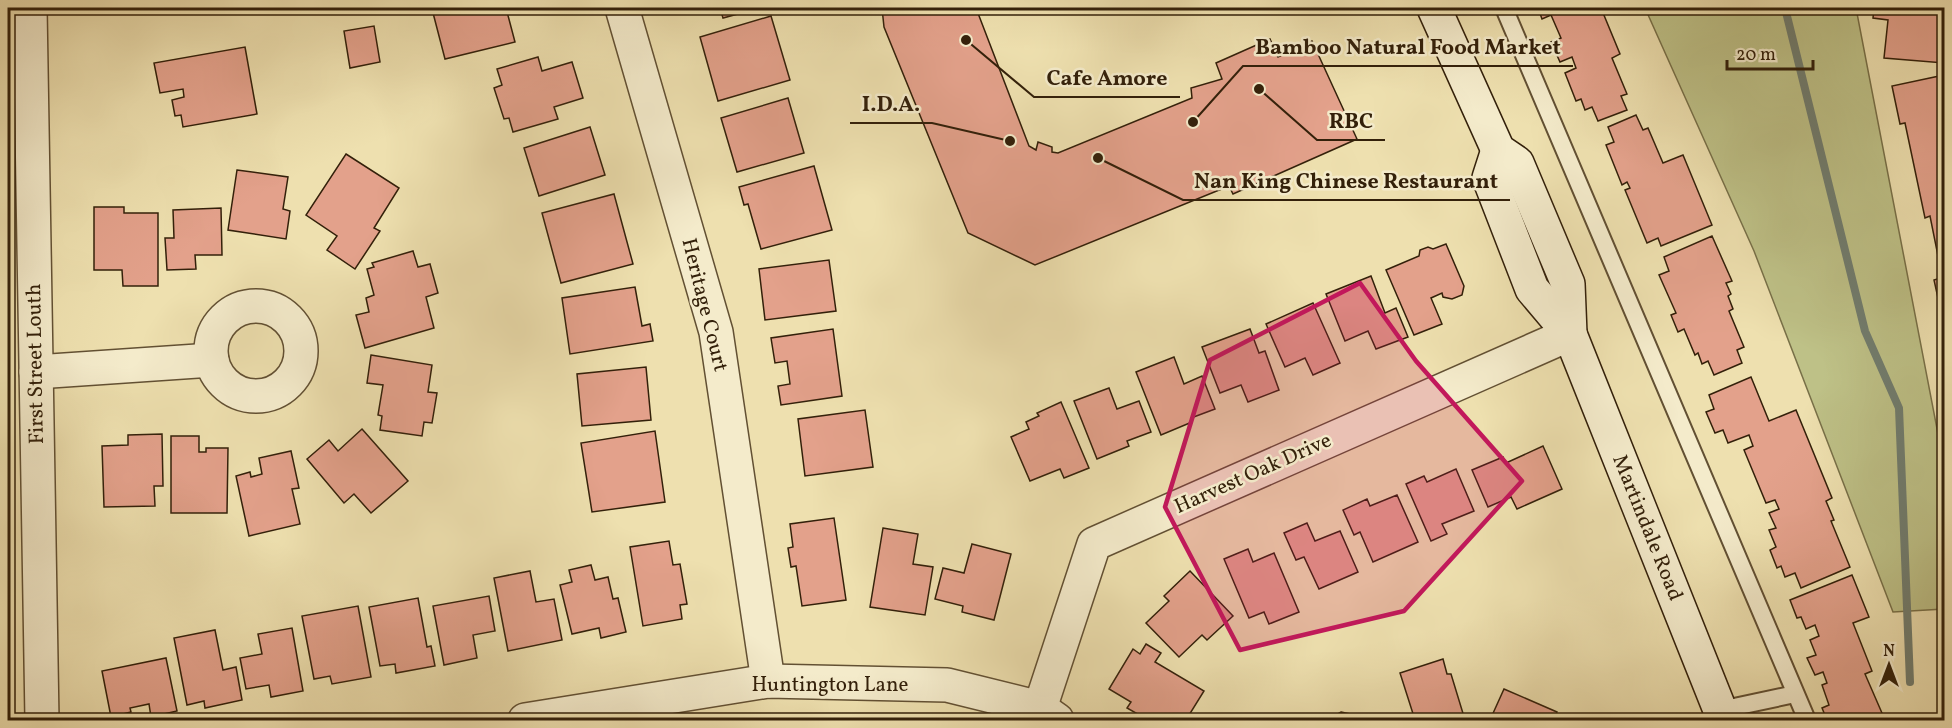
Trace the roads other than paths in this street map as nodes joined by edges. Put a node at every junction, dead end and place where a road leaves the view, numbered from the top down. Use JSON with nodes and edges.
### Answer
{"nodes":[{"id":1,"x":30,"y":8,"type":"edge"},
{"id":2,"x":621,"y":8,"type":"edge"},
{"id":3,"x":1434,"y":8,"type":"edge"},
{"id":4,"x":1504,"y":8,"type":"edge"},
{"id":5,"x":1570,"y":334,"type":"junction"},
{"id":6,"x":212,"y":360,"type":"dead end"},
{"id":7,"x":36,"y":372,"type":"junction"},
{"id":8,"x":768,"y":681,"type":"junction"},
{"id":9,"x":1795,"y":694,"type":"junction"},
{"id":10,"x":1049,"y":714,"type":"edge"},
{"id":11,"x":1722,"y":715,"type":"edge"},
{"id":12,"x":42,"y":720,"type":"edge"},
{"id":13,"x":534,"y":720,"type":"edge"},
{"id":14,"x":1806,"y":720,"type":"edge"}],
"edges":[{"from":1,"to":7,"type":"street","name":"First Street Louth"},
{"from":2,"to":8,"type":"street","name":"Heritage Court"},
{"from":3,"to":5,"type":"street","name":"Martindale Road"},
{"from":4,"to":9,"type":"lane"},
{"from":5,"to":10,"type":"street","name":"Harvest Oak Drive"},
{"from":5,"to":11,"type":"street","name":"Martindale Road"},
{"from":6,"to":7,"type":"street"},
{"from":7,"to":12,"type":"street","name":"First Street Louth"},
{"from":8,"to":10,"type":"street","name":"Huntington Lane"},
{"from":8,"to":13,"type":"street","name":"Huntington Lane"},
{"from":9,"to":11,"type":"lane"},
{"from":9,"to":14,"type":"lane"}]}
